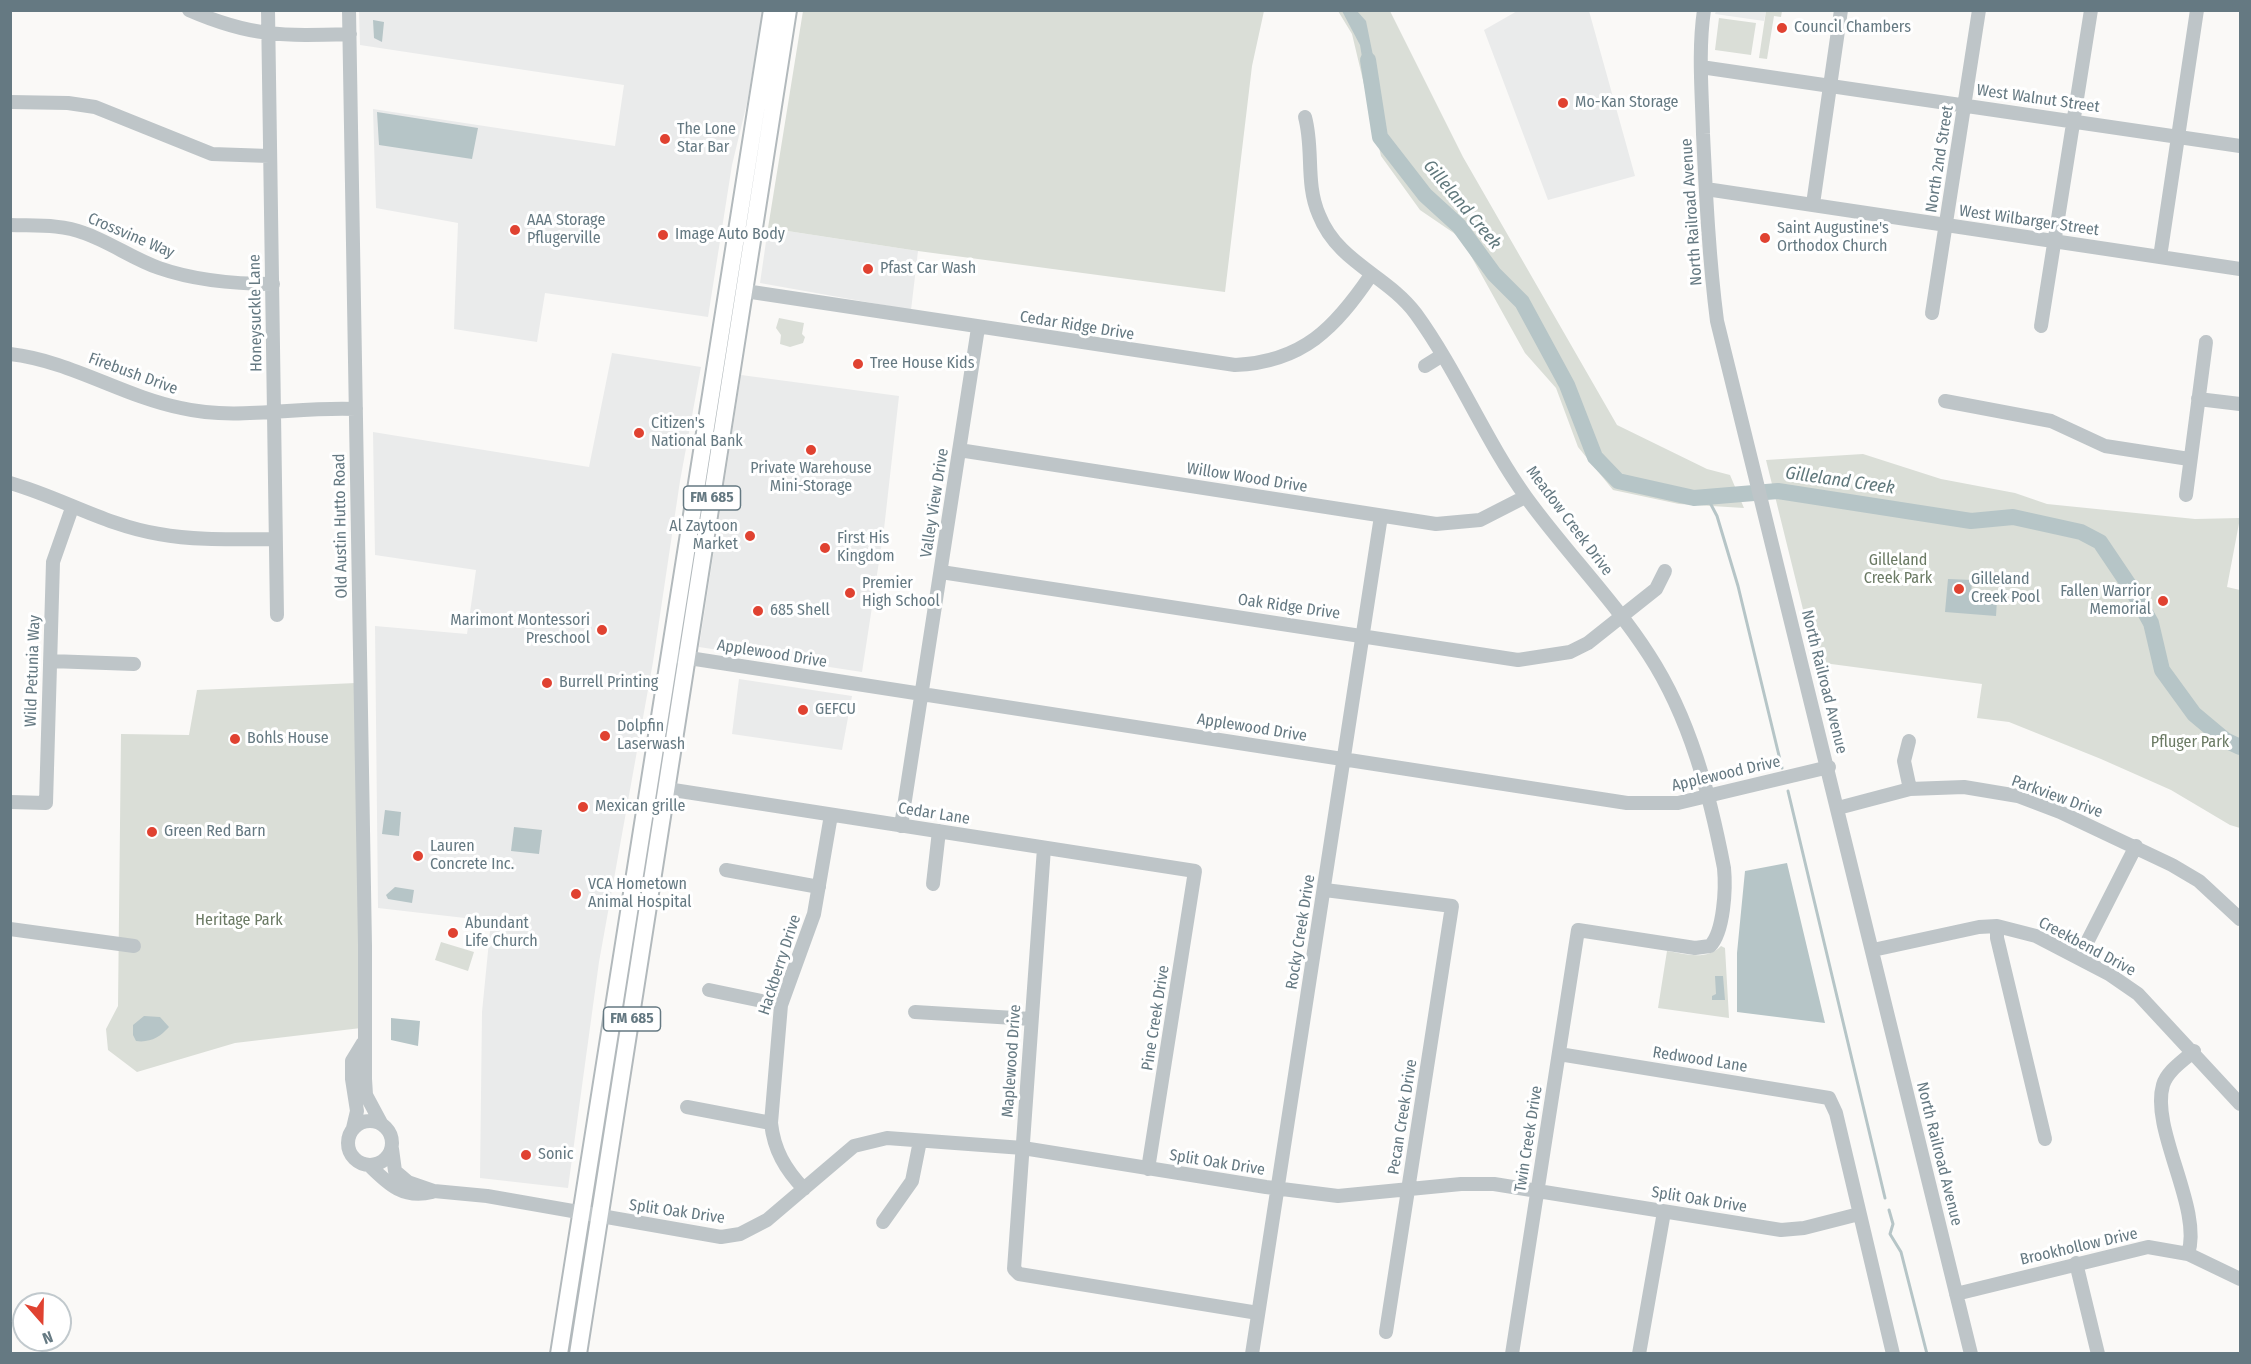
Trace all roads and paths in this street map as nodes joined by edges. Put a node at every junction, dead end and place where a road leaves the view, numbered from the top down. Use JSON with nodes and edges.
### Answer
{"nodes":[{"id":1,"x":189,"y":10,"type":"edge"},
{"id":2,"x":268,"y":10,"type":"edge"},
{"id":3,"x":349,"y":10,"type":"edge"},
{"id":4,"x":772,"y":10,"type":"edge"},
{"id":5,"x":788,"y":10,"type":"edge"},
{"id":6,"x":1704,"y":10,"type":"edge"},
{"id":7,"x":1841,"y":10,"type":"edge"},
{"id":8,"x":1979,"y":10,"type":"edge"},
{"id":9,"x":2091,"y":10,"type":"edge"},
{"id":10,"x":2197,"y":10,"type":"edge"},
{"id":11,"x":268,"y":34,"type":"junction"},
{"id":12,"x":350,"y":34,"type":"junction"},
{"id":13,"x":1701,"y":67,"type":"junction"},
{"id":14,"x":1830,"y":86,"type":"junction"},
{"id":15,"x":10,"y":102,"type":"edge"},
{"id":16,"x":1966,"y":106,"type":"junction"},
{"id":17,"x":1305,"y":117,"type":"dead end"},
{"id":18,"x":2074,"y":120,"type":"junction"},
{"id":19,"x":2178,"y":136,"type":"junction"},
{"id":20,"x":2241,"y":146,"type":"edge"},
{"id":21,"x":269,"y":156,"type":"junction"},
{"id":22,"x":754,"y":179,"type":"junction"},
{"id":23,"x":1706,"y":189,"type":"junction"},
{"id":24,"x":1813,"y":204,"type":"junction"},
{"id":25,"x":10,"y":225,"type":"edge"},
{"id":26,"x":1946,"y":225,"type":"junction"},
{"id":27,"x":2055,"y":242,"type":"junction"},
{"id":28,"x":2160,"y":257,"type":"junction"},
{"id":29,"x":2241,"y":269,"type":"edge"},
{"id":30,"x":1371,"y":275,"type":"junction"},
{"id":31,"x":273,"y":284,"type":"junction"},
{"id":32,"x":745,"y":291,"type":"junction"},
{"id":33,"x":1932,"y":313,"type":"dead end"},
{"id":34,"x":2041,"y":326,"type":"dead end"},
{"id":35,"x":978,"y":328,"type":"junction"},
{"id":36,"x":2206,"y":342,"type":"dead end"},
{"id":37,"x":10,"y":354,"type":"edge"},
{"id":38,"x":1441,"y":356,"type":"junction"},
{"id":39,"x":1425,"y":366,"type":"dead end"},
{"id":40,"x":2198,"y":399,"type":"junction"},
{"id":41,"x":1945,"y":400,"type":"dead end"},
{"id":42,"x":2241,"y":404,"type":"edge"},
{"id":43,"x":356,"y":409,"type":"junction"},
{"id":44,"x":274,"y":411,"type":"junction"},
{"id":45,"x":960,"y":450,"type":"junction"},
{"id":46,"x":2189,"y":459,"type":"junction"},
{"id":47,"x":10,"y":483,"type":"edge"},
{"id":48,"x":2186,"y":495,"type":"dead end"},
{"id":49,"x":1525,"y":497,"type":"junction"},
{"id":50,"x":72,"y":508,"type":"junction"},
{"id":51,"x":1381,"y":516,"type":"junction"},
{"id":52,"x":274,"y":539,"type":"junction"},
{"id":53,"x":1665,"y":571,"type":"dead end"},
{"id":54,"x":941,"y":572,"type":"junction"},
{"id":55,"x":278,"y":615,"type":"dead end"},
{"id":56,"x":1622,"y":617,"type":"junction"},
{"id":57,"x":1363,"y":635,"type":"junction"},
{"id":58,"x":669,"y":655,"type":"junction"},
{"id":59,"x":686,"y":658,"type":"junction"},
{"id":60,"x":50,"y":661,"type":"junction"},
{"id":61,"x":134,"y":664,"type":"dead end"},
{"id":62,"x":922,"y":694,"type":"junction"},
{"id":63,"x":1909,"y":741,"type":"dead end"},
{"id":64,"x":1343,"y":759,"type":"junction"},
{"id":65,"x":1829,"y":767,"type":"junction"},
{"id":66,"x":667,"y":789,"type":"junction"},
{"id":67,"x":1910,"y":789,"type":"junction"},
{"id":68,"x":1707,"y":797,"type":"junction"},
{"id":69,"x":10,"y":802,"type":"edge"},
{"id":70,"x":1838,"y":808,"type":"junction"},
{"id":71,"x":831,"y":815,"type":"junction"},
{"id":72,"x":901,"y":826,"type":"junction"},
{"id":73,"x":939,"y":831,"type":"junction"},
{"id":74,"x":2136,"y":846,"type":"junction"},
{"id":75,"x":1044,"y":848,"type":"junction"},
{"id":76,"x":726,"y":870,"type":"dead end"},
{"id":77,"x":1195,"y":871,"type":"joint"},
{"id":78,"x":933,"y":884,"type":"dead end"},
{"id":79,"x":819,"y":888,"type":"junction"},
{"id":80,"x":1325,"y":890,"type":"junction"},
{"id":81,"x":2241,"y":919,"type":"edge"},
{"id":82,"x":1997,"y":926,"type":"junction"},
{"id":83,"x":10,"y":929,"type":"edge"},
{"id":84,"x":1578,"y":930,"type":"joint"},
{"id":85,"x":134,"y":946,"type":"dead end"},
{"id":86,"x":1873,"y":950,"type":"junction"},
{"id":87,"x":2079,"y":958,"type":"junction"},
{"id":88,"x":709,"y":990,"type":"dead end"},
{"id":89,"x":781,"y":1005,"type":"junction"},
{"id":90,"x":915,"y":1012,"type":"dead end"},
{"id":91,"x":1031,"y":1019,"type":"junction"},
{"id":92,"x":364,"y":1041,"type":"junction"},
{"id":93,"x":2194,"y":1051,"type":"junction"},
{"id":94,"x":1559,"y":1054,"type":"junction"},
{"id":95,"x":2241,"y":1104,"type":"edge"},
{"id":96,"x":687,"y":1107,"type":"dead end"},
{"id":97,"x":381,"y":1123,"type":"junction"},
{"id":98,"x":771,"y":1123,"type":"junction"},
{"id":99,"x":353,"y":1128,"type":"junction"},
{"id":100,"x":2045,"y":1139,"type":"dead end"},
{"id":101,"x":920,"y":1141,"type":"junction"},
{"id":102,"x":392,"y":1149,"type":"junction"},
{"id":103,"x":1023,"y":1149,"type":"junction"},
{"id":104,"x":370,"y":1166,"type":"junction"},
{"id":105,"x":1148,"y":1169,"type":"junction"},
{"id":106,"x":804,"y":1189,"type":"junction"},
{"id":107,"x":1277,"y":1189,"type":"junction"},
{"id":108,"x":1408,"y":1189,"type":"junction"},
{"id":109,"x":434,"y":1191,"type":"junction"},
{"id":110,"x":1538,"y":1191,"type":"junction"},
{"id":111,"x":1664,"y":1212,"type":"junction"},
{"id":112,"x":580,"y":1214,"type":"junction"},
{"id":113,"x":1860,"y":1214,"type":"junction"},
{"id":114,"x":599,"y":1217,"type":"junction"},
{"id":115,"x":883,"y":1222,"type":"dead end"},
{"id":116,"x":2188,"y":1254,"type":"junction"},
{"id":117,"x":2076,"y":1263,"type":"junction"},
{"id":118,"x":2241,"y":1279,"type":"edge"},
{"id":119,"x":1956,"y":1294,"type":"junction"},
{"id":120,"x":1258,"y":1313,"type":"junction"},
{"id":121,"x":1386,"y":1332,"type":"dead end"},
{"id":122,"x":559,"y":1353,"type":"edge"},
{"id":123,"x":579,"y":1353,"type":"edge"},
{"id":124,"x":1252,"y":1353,"type":"edge"},
{"id":125,"x":1512,"y":1353,"type":"edge"},
{"id":126,"x":1639,"y":1353,"type":"edge"},
{"id":127,"x":1893,"y":1353,"type":"edge"},
{"id":128,"x":1971,"y":1353,"type":"edge"},
{"id":129,"x":2098,"y":1353,"type":"edge"}],
"edges":[{"from":1,"to":11,"type":"street"},
{"from":2,"to":11,"type":"street","name":"Honeysuckle Lane"},
{"from":3,"to":12,"type":"street","name":"Old Austin Hutto Road"},
{"from":4,"to":22,"type":"main road","number":"FM 685"},
{"from":5,"to":22,"type":"main road","number":"FM 685"},
{"from":6,"to":13,"type":"street","name":"North Railroad Avenue"},
{"from":7,"to":14,"type":"street"},
{"from":8,"to":16,"type":"street","name":"North 2nd Street"},
{"from":9,"to":18,"type":"street"},
{"from":10,"to":19,"type":"street"},
{"from":11,"to":12,"type":"street"},
{"from":11,"to":21,"type":"street","name":"Honeysuckle Lane"},
{"from":12,"to":43,"type":"street","name":"Old Austin Hutto Road"},
{"from":13,"to":14,"type":"street","name":"West Walnut Street"},
{"from":13,"to":23,"type":"street","name":"North Railroad Avenue"},
{"from":14,"to":16,"type":"street","name":"West Walnut Street"},
{"from":14,"to":24,"type":"street"},
{"from":15,"to":21,"type":"street"},
{"from":16,"to":18,"type":"street","name":"West Walnut Street"},
{"from":16,"to":26,"type":"street","name":"North 2nd Street"},
{"from":17,"to":30,"type":"street","name":"Meadow Creek Drive"},
{"from":18,"to":19,"type":"street","name":"West Walnut Street"},
{"from":18,"to":27,"type":"street"},
{"from":19,"to":20,"type":"street","name":"West Walnut Street"},
{"from":19,"to":28,"type":"street"},
{"from":21,"to":31,"type":"street","name":"Honeysuckle Lane"},
{"from":22,"to":32,"type":"main road","number":"FM 685"},
{"from":22,"to":58,"type":"main road","number":"FM 685"},
{"from":23,"to":24,"type":"street","name":"West Wilbarger Street"},
{"from":23,"to":65,"type":"street","name":"North Railroad Avenue"},
{"from":24,"to":26,"type":"street","name":"West Wilbarger Street"},
{"from":25,"to":31,"type":"street","name":"Crossvine Way"},
{"from":26,"to":27,"type":"street","name":"West Wilbarger Street"},
{"from":26,"to":33,"type":"street","name":"North 2nd Street"},
{"from":27,"to":28,"type":"street","name":"West Wilbarger Street"},
{"from":27,"to":34,"type":"street"},
{"from":28,"to":29,"type":"street","name":"West Wilbarger Street"},
{"from":30,"to":35,"type":"street","name":"Cedar Ridge Drive"},
{"from":30,"to":38,"type":"street","name":"Meadow Creek Drive"},
{"from":31,"to":44,"type":"street","name":"Honeysuckle Lane"},
{"from":32,"to":35,"type":"street","name":"Cedar Ridge Drive"},
{"from":32,"to":59,"type":"main road","number":"FM 685"},
{"from":35,"to":45,"type":"street","name":"Valley View Drive"},
{"from":36,"to":40,"type":"street"},
{"from":37,"to":44,"type":"street","name":"Firebush Drive"},
{"from":38,"to":39,"type":"street"},
{"from":38,"to":49,"type":"street","name":"Meadow Creek Drive"},
{"from":40,"to":42,"type":"street"},
{"from":40,"to":46,"type":"street"},
{"from":41,"to":46,"type":"street"},
{"from":43,"to":44,"type":"street","name":"Firebush Drive"},
{"from":43,"to":92,"type":"street","name":"Old Austin Hutto Road"},
{"from":44,"to":52,"type":"street","name":"Honeysuckle Lane"},
{"from":45,"to":51,"type":"street","name":"Willow Wood Drive"},
{"from":45,"to":54,"type":"street","name":"Valley View Drive"},
{"from":46,"to":48,"type":"street"},
{"from":47,"to":50,"type":"street"},
{"from":49,"to":51,"type":"street","name":"Willow Wood Drive"},
{"from":49,"to":56,"type":"street","name":"Meadow Creek Drive"},
{"from":50,"to":52,"type":"street"},
{"from":50,"to":60,"type":"street","name":"Wild Petunia Way"},
{"from":51,"to":57,"type":"street","name":"Rocky Creek Drive"},
{"from":52,"to":55,"type":"street","name":"Honeysuckle Lane"},
{"from":53,"to":56,"type":"street","name":"Oak Ridge Drive"},
{"from":54,"to":57,"type":"street","name":"Oak Ridge Drive"},
{"from":54,"to":62,"type":"street","name":"Valley View Drive"},
{"from":56,"to":57,"type":"street","name":"Oak Ridge Drive"},
{"from":56,"to":68,"type":"street","name":"Meadow Creek Drive"},
{"from":57,"to":64,"type":"street","name":"Rocky Creek Drive"},
{"from":58,"to":59,"type":"street","name":"Applewood Drive"},
{"from":58,"to":112,"type":"main road","number":"FM 685"},
{"from":59,"to":62,"type":"street","name":"Applewood Drive"},
{"from":59,"to":66,"type":"main road","number":"FM 685"},
{"from":60,"to":61,"type":"street"},
{"from":60,"to":69,"type":"street","name":"Wild Petunia Way"},
{"from":62,"to":64,"type":"street","name":"Applewood Drive"},
{"from":62,"to":72,"type":"street","name":"Valley View Drive"},
{"from":63,"to":67,"type":"street"},
{"from":64,"to":68,"type":"street","name":"Applewood Drive"},
{"from":64,"to":80,"type":"street","name":"Rocky Creek Drive"},
{"from":65,"to":68,"type":"street","name":"Applewood Drive"},
{"from":65,"to":70,"type":"street","name":"North Railroad Avenue"},
{"from":66,"to":71,"type":"street","name":"Cedar Lane"},
{"from":66,"to":114,"type":"main road","number":"FM 685"},
{"from":67,"to":70,"type":"street","name":"Parkview Drive"},
{"from":67,"to":74,"type":"street","name":"Parkview Drive"},
{"from":68,"to":84,"type":"street","name":"Meadow Creek Drive"},
{"from":70,"to":86,"type":"street","name":"North Railroad Avenue"},
{"from":71,"to":72,"type":"street","name":"Cedar Lane"},
{"from":71,"to":79,"type":"street","name":"Hackberry Drive"},
{"from":72,"to":73,"type":"street","name":"Cedar Lane"},
{"from":73,"to":75,"type":"street","name":"Cedar Lane"},
{"from":73,"to":78,"type":"street"},
{"from":74,"to":81,"type":"street","name":"Parkview Drive"},
{"from":74,"to":87,"type":"street"},
{"from":75,"to":77,"type":"street","name":"Cedar Lane"},
{"from":75,"to":91,"type":"street","name":"Maplewood Drive"},
{"from":76,"to":79,"type":"street"},
{"from":77,"to":105,"type":"street","name":"Pine Creek Drive"},
{"from":79,"to":89,"type":"street","name":"Hackberry Drive"},
{"from":80,"to":107,"type":"street","name":"Rocky Creek Drive"},
{"from":80,"to":108,"type":"street","name":"Pecan Creek Drive"},
{"from":82,"to":86,"type":"street","name":"Creekbend Drive"},
{"from":82,"to":87,"type":"street","name":"Creekbend Drive"},
{"from":82,"to":100,"type":"street"},
{"from":83,"to":85,"type":"street"},
{"from":84,"to":94,"type":"street","name":"Twin Creek Drive"},
{"from":86,"to":119,"type":"street","name":"North Railroad Avenue"},
{"from":87,"to":93,"type":"street","name":"Creekbend Drive"},
{"from":88,"to":89,"type":"street"},
{"from":89,"to":98,"type":"street","name":"Hackberry Drive"},
{"from":90,"to":91,"type":"street"},
{"from":91,"to":103,"type":"street","name":"Maplewood Drive"},
{"from":92,"to":97,"type":"street","name":"Old Austin Hutto Road"},
{"from":92,"to":99,"type":"street","name":"Old Austin Hutto Road"},
{"from":93,"to":95,"type":"street","name":"Creekbend Drive"},
{"from":93,"to":116,"type":"street"},
{"from":94,"to":110,"type":"street","name":"Twin Creek Drive"},
{"from":94,"to":113,"type":"street","name":"Redwood Lane"},
{"from":96,"to":98,"type":"street"},
{"from":97,"to":99,"type":"street"},
{"from":97,"to":102,"type":"street","name":"Old Austin Hutto Road"},
{"from":98,"to":106,"type":"street","name":"Hackberry Drive"},
{"from":99,"to":104,"type":"street","name":"Old Austin Hutto Road"},
{"from":101,"to":103,"type":"street","name":"Split Oak Drive"},
{"from":101,"to":106,"type":"street","name":"Split Oak Drive"},
{"from":101,"to":115,"type":"street"},
{"from":102,"to":104,"type":"street"},
{"from":102,"to":109,"type":"street","name":"Old Austin Hutto Road"},
{"from":103,"to":105,"type":"street","name":"Split Oak Drive"},
{"from":103,"to":120,"type":"street","name":"Maplewood Drive"},
{"from":104,"to":109,"type":"street","name":"Old Austin Hutto Road"},
{"from":105,"to":107,"type":"street","name":"Split Oak Drive"},
{"from":106,"to":114,"type":"street","name":"Split Oak Drive"},
{"from":107,"to":108,"type":"street","name":"Split Oak Drive"},
{"from":107,"to":120,"type":"street","name":"Rocky Creek Drive"},
{"from":108,"to":110,"type":"street","name":"Split Oak Drive"},
{"from":108,"to":121,"type":"street","name":"Pecan Creek Drive"},
{"from":109,"to":112,"type":"street","name":"Old Austin Hutto Road"},
{"from":110,"to":111,"type":"street","name":"Split Oak Drive"},
{"from":110,"to":125,"type":"street","name":"Twin Creek Drive"},
{"from":111,"to":113,"type":"street","name":"Split Oak Drive"},
{"from":111,"to":126,"type":"street"},
{"from":112,"to":114,"type":"street","name":"Split Oak Drive"},
{"from":112,"to":122,"type":"main road","number":"FM 685"},
{"from":113,"to":127,"type":"street"},
{"from":114,"to":123,"type":"main road","number":"FM 685"},
{"from":116,"to":117,"type":"street","name":"Brookhollow Drive"},
{"from":116,"to":118,"type":"street","name":"Brookhollow Drive"},
{"from":117,"to":119,"type":"street","name":"Brookhollow Drive"},
{"from":117,"to":129,"type":"street"},
{"from":119,"to":128,"type":"street","name":"North Railroad Avenue"},
{"from":120,"to":124,"type":"street","name":"Rocky Creek Drive"}]}
